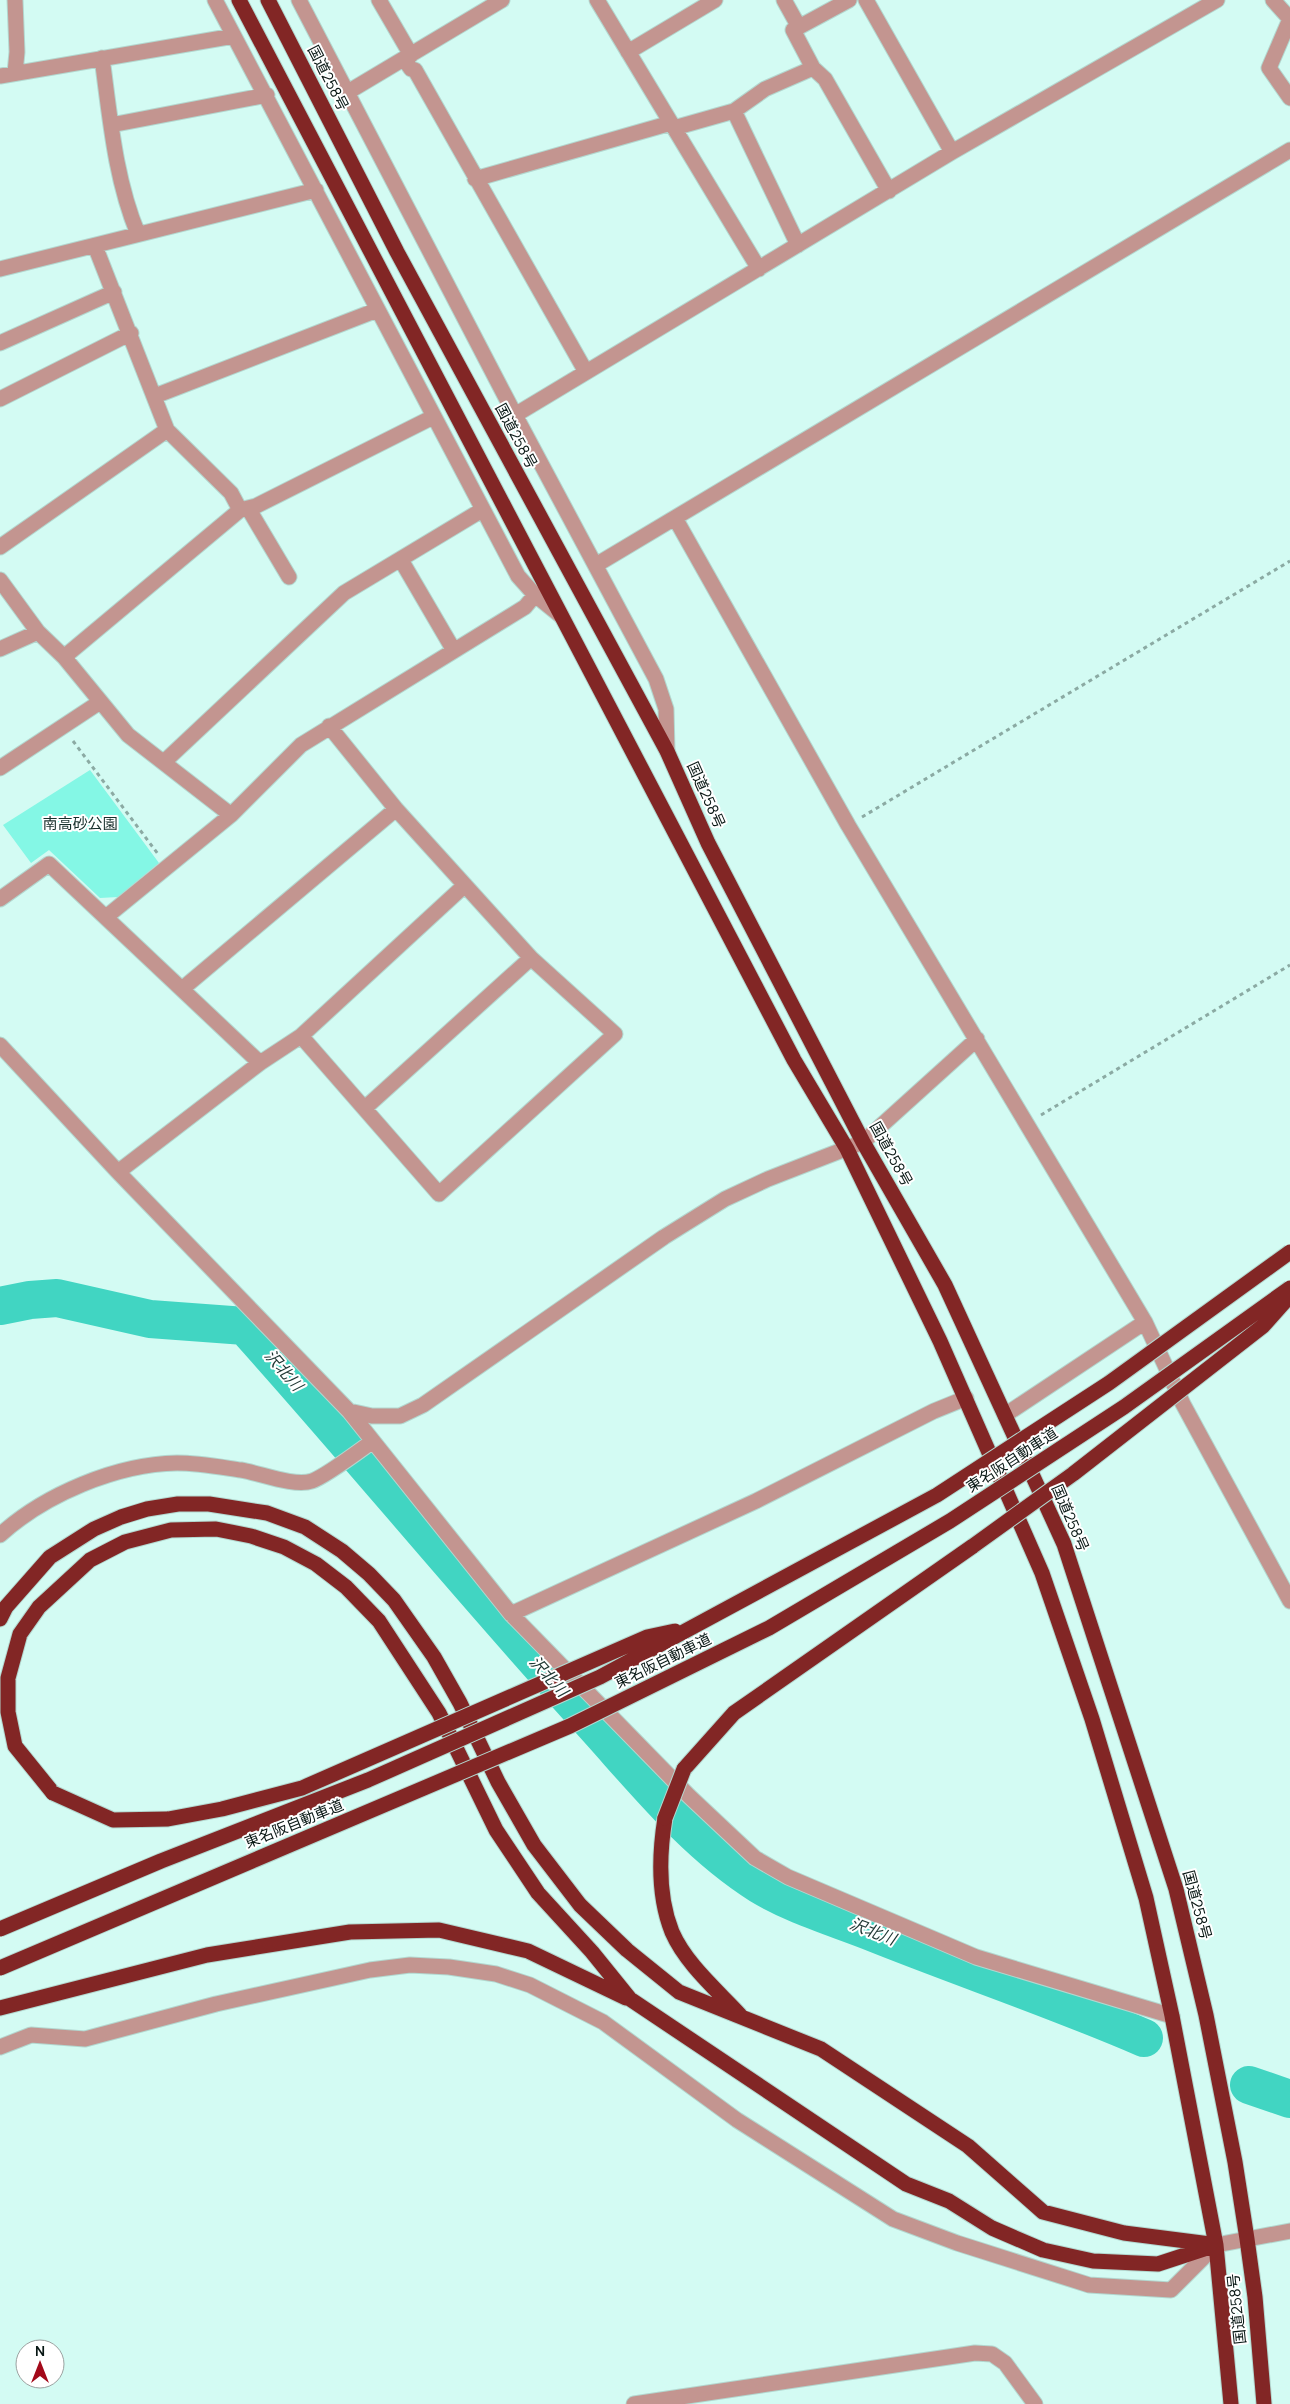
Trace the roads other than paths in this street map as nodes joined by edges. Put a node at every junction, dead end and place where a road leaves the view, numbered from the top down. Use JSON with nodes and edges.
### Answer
{"nodes":[{"id":1,"x":15,"y":0,"type":"edge"},
{"id":2,"x":215,"y":0,"type":"edge"},
{"id":3,"x":239,"y":0,"type":"edge"},
{"id":4,"x":268,"y":0,"type":"edge"},
{"id":5,"x":299,"y":0,"type":"edge"},
{"id":6,"x":380,"y":0,"type":"edge"},
{"id":7,"x":502,"y":0,"type":"edge"},
{"id":8,"x":597,"y":0,"type":"edge"},
{"id":9,"x":715,"y":0,"type":"edge"},
{"id":10,"x":784,"y":0,"type":"edge"},
{"id":11,"x":849,"y":0,"type":"edge"},
{"id":12,"x":866,"y":0,"type":"edge"},
{"id":13,"x":1217,"y":0,"type":"edge"},
{"id":14,"x":1272,"y":0,"type":"edge"},
{"id":15,"x":1290,"y":19,"type":"edge"},
{"id":16,"x":799,"y":27,"type":"junction"},
{"id":17,"x":234,"y":36,"type":"junction"},
{"id":18,"x":628,"y":52,"type":"junction"},
{"id":19,"x":407,"y":57,"type":"junction"},
{"id":20,"x":102,"y":58,"type":"junction"},
{"id":21,"x":813,"y":68,"type":"junction"},
{"id":22,"x":15,"y":73,"type":"junction"},
{"id":23,"x":0,"y":76,"type":"edge"},
{"id":24,"x":348,"y":92,"type":"junction"},
{"id":25,"x":267,"y":95,"type":"junction"},
{"id":26,"x":1290,"y":98,"type":"edge"},
{"id":27,"x":734,"y":110,"type":"junction"},
{"id":28,"x":111,"y":125,"type":"junction"},
{"id":29,"x":673,"y":125,"type":"junction"},
{"id":30,"x":1290,"y":150,"type":"edge"},
{"id":31,"x":952,"y":152,"type":"junction"},
{"id":32,"x":475,"y":179,"type":"junction"},
{"id":33,"x":316,"y":190,"type":"junction"},
{"id":34,"x":889,"y":191,"type":"junction"},
{"id":35,"x":138,"y":234,"type":"junction"},
{"id":36,"x":798,"y":245,"type":"junction"},
{"id":37,"x":96,"y":246,"type":"junction"},
{"id":38,"x":0,"y":269,"type":"edge"},
{"id":39,"x":759,"y":269,"type":"junction"},
{"id":40,"x":114,"y":292,"type":"junction"},
{"id":41,"x":377,"y":310,"type":"junction"},
{"id":42,"x":131,"y":333,"type":"junction"},
{"id":43,"x":0,"y":343,"type":"edge"},
{"id":44,"x":586,"y":372,"type":"junction"},
{"id":45,"x":155,"y":396,"type":"junction"},
{"id":46,"x":0,"y":399,"type":"edge"},
{"id":47,"x":515,"y":415,"type":"junction"},
{"id":48,"x":433,"y":417,"type":"junction"},
{"id":49,"x":167,"y":430,"type":"junction"},
{"id":50,"x":244,"y":509,"type":"junction"},
{"id":51,"x":482,"y":510,"type":"junction"},
{"id":52,"x":675,"y":518,"type":"junction"},
{"id":53,"x":0,"y":547,"type":"edge"},
{"id":54,"x":401,"y":560,"type":"junction"},
{"id":55,"x":596,"y":565,"type":"junction"},
{"id":56,"x":290,"y":577,"type":"dead end"},
{"id":57,"x":0,"y":580,"type":"edge"},
{"id":58,"x":535,"y":595,"type":"junction"},
{"id":59,"x":561,"y":616,"type":"junction"},
{"id":60,"x":38,"y":632,"type":"junction"},
{"id":61,"x":0,"y":649,"type":"edge"},
{"id":62,"x":453,"y":650,"type":"junction"},
{"id":63,"x":64,"y":657,"type":"junction"},
{"id":64,"x":100,"y":702,"type":"junction"},
{"id":65,"x":329,"y":726,"type":"junction"},
{"id":66,"x":668,"y":751,"type":"junction"},
{"id":67,"x":164,"y":762,"type":"junction"},
{"id":68,"x":0,"y":768,"type":"edge"},
{"id":69,"x":396,"y":809,"type":"junction"},
{"id":70,"x":231,"y":815,"type":"junction"},
{"id":71,"x":465,"y":885,"type":"junction"},
{"id":72,"x":0,"y":899,"type":"edge"},
{"id":73,"x":106,"y":917,"type":"junction"},
{"id":74,"x":531,"y":958,"type":"junction"},
{"id":75,"x":182,"y":989,"type":"junction"},
{"id":76,"x":301,"y":1036,"type":"junction"},
{"id":77,"x":976,"y":1039,"type":"junction"},
{"id":78,"x":0,"y":1045,"type":"edge"},
{"id":79,"x":260,"y":1063,"type":"junction"},
{"id":80,"x":365,"y":1108,"type":"junction"},
{"id":81,"x":863,"y":1142,"type":"junction"},
{"id":82,"x":847,"y":1149,"type":"junction"},
{"id":83,"x":118,"y":1172,"type":"junction"},
{"id":84,"x":1290,"y":1252,"type":"edge"},
{"id":85,"x":1290,"y":1288,"type":"edge"},
{"id":86,"x":1290,"y":1295,"type":"edge"},
{"id":87,"x":1145,"y":1322,"type":"junction"},
{"id":88,"x":966,"y":1398,"type":"junction"},
{"id":89,"x":349,"y":1411,"type":"junction"},
{"id":90,"x":1005,"y":1415,"type":"junction"},
{"id":91,"x":369,"y":1443,"type":"junction"},
{"id":92,"x":0,"y":1535,"type":"edge"},
{"id":93,"x":1290,"y":1601,"type":"edge"},
{"id":94,"x":511,"y":1614,"type":"junction"},
{"id":95,"x":0,"y":1619,"type":"edge"},
{"id":96,"x":693,"y":1627,"type":"junction"},
{"id":97,"x":0,"y":1929,"type":"edge"},
{"id":98,"x":0,"y":1968,"type":"edge"},
{"id":99,"x":630,"y":1999,"type":"junction"},
{"id":100,"x":0,"y":2008,"type":"edge"},
{"id":101,"x":1172,"y":2016,"type":"junction"},
{"id":102,"x":744,"y":2019,"type":"junction"},
{"id":103,"x":0,"y":2047,"type":"edge"},
{"id":104,"x":1290,"y":2231,"type":"edge"},
{"id":105,"x":1247,"y":2239,"type":"junction"},
{"id":106,"x":1216,"y":2245,"type":"junction"},
{"id":107,"x":634,"y":2404,"type":"edge"},
{"id":108,"x":1036,"y":2404,"type":"edge"},
{"id":109,"x":1231,"y":2404,"type":"edge"},
{"id":110,"x":1264,"y":2404,"type":"edge"}],
"edges":[{"from":1,"to":22,"type":"street"},
{"from":2,"to":17,"type":"street"},
{"from":3,"to":59,"type":"highway","name":"国道258号"},
{"from":4,"to":66,"type":"highway","name":"国道258号"},
{"from":5,"to":24,"type":"street"},
{"from":6,"to":19,"type":"street"},
{"from":7,"to":19,"type":"street"},
{"from":8,"to":18,"type":"street"},
{"from":9,"to":18,"type":"street"},
{"from":10,"to":16,"type":"street"},
{"from":11,"to":16,"type":"street"},
{"from":12,"to":31,"type":"street"},
{"from":13,"to":31,"type":"street"},
{"from":14,"to":15,"type":"street"},
{"from":15,"to":26,"type":"street"},
{"from":16,"to":21,"type":"street"},
{"from":17,"to":20,"type":"street"},
{"from":17,"to":25,"type":"street"},
{"from":18,"to":29,"type":"street"},
{"from":19,"to":24,"type":"street"},
{"from":19,"to":32,"type":"street"},
{"from":20,"to":22,"type":"street"},
{"from":20,"to":28,"type":"street"},
{"from":21,"to":27,"type":"street"},
{"from":21,"to":34,"type":"street"},
{"from":22,"to":23,"type":"street"},
{"from":24,"to":47,"type":"street"},
{"from":25,"to":28,"type":"street"},
{"from":25,"to":33,"type":"street"},
{"from":27,"to":29,"type":"street"},
{"from":27,"to":36,"type":"street"},
{"from":28,"to":35,"type":"street"},
{"from":29,"to":32,"type":"street"},
{"from":29,"to":39,"type":"street"},
{"from":30,"to":52,"type":"street"},
{"from":31,"to":34,"type":"street"},
{"from":32,"to":44,"type":"street"},
{"from":33,"to":35,"type":"street"},
{"from":33,"to":41,"type":"street"},
{"from":34,"to":36,"type":"street"},
{"from":35,"to":37,"type":"street"},
{"from":36,"to":39,"type":"street"},
{"from":37,"to":38,"type":"street"},
{"from":37,"to":40,"type":"street"},
{"from":39,"to":44,"type":"street"},
{"from":40,"to":42,"type":"street"},
{"from":40,"to":43,"type":"street"},
{"from":41,"to":45,"type":"street"},
{"from":41,"to":48,"type":"street"},
{"from":42,"to":45,"type":"street"},
{"from":42,"to":46,"type":"street"},
{"from":44,"to":47,"type":"street"},
{"from":45,"to":49,"type":"street"},
{"from":47,"to":55,"type":"street"},
{"from":48,"to":50,"type":"street"},
{"from":48,"to":51,"type":"street"},
{"from":49,"to":50,"type":"street"},
{"from":49,"to":53,"type":"street"},
{"from":50,"to":56,"type":"street"},
{"from":50,"to":63,"type":"street"},
{"from":51,"to":54,"type":"street"},
{"from":51,"to":58,"type":"street"},
{"from":52,"to":55,"type":"street"},
{"from":52,"to":77,"type":"street"},
{"from":54,"to":62,"type":"street"},
{"from":54,"to":67,"type":"street"},
{"from":55,"to":66,"type":"street"},
{"from":57,"to":60,"type":"street"},
{"from":58,"to":59,"type":"street"},
{"from":58,"to":62,"type":"street"},
{"from":59,"to":82,"type":"highway","name":"国道258号"},
{"from":60,"to":61,"type":"street"},
{"from":60,"to":63,"type":"street"},
{"from":62,"to":65,"type":"street"},
{"from":63,"to":64,"type":"street"},
{"from":64,"to":67,"type":"street"},
{"from":64,"to":68,"type":"street"},
{"from":65,"to":69,"type":"street"},
{"from":65,"to":70,"type":"street"},
{"from":66,"to":81,"type":"highway","name":"国道258号"},
{"from":67,"to":70,"type":"street"},
{"from":69,"to":71,"type":"street"},
{"from":69,"to":75,"type":"street"},
{"from":70,"to":73,"type":"street"},
{"from":71,"to":74,"type":"street"},
{"from":71,"to":76,"type":"street"},
{"from":72,"to":73,"type":"street"},
{"from":73,"to":75,"type":"street"},
{"from":74,"to":80,"type":"street"},
{"from":74,"to":80,"type":"street"},
{"from":75,"to":79,"type":"street"},
{"from":76,"to":79,"type":"street"},
{"from":76,"to":80,"type":"street"},
{"from":77,"to":81,"type":"street"},
{"from":77,"to":87,"type":"street"},
{"from":78,"to":83,"type":"street"},
{"from":79,"to":83,"type":"street"},
{"from":81,"to":82,"type":"street"},
{"from":81,"to":90,"type":"highway","name":"国道258号"},
{"from":82,"to":88,"type":"highway","name":"国道258号"},
{"from":82,"to":89,"type":"street"},
{"from":83,"to":89,"type":"street"},
{"from":84,"to":96,"type":"highway","name":"東名阪自動車道","bridge":true},
{"from":85,"to":98,"type":"highway","name":"東名阪自動車道","bridge":true},
{"from":86,"to":102,"type":"highway","bridge":true},
{"from":87,"to":90,"type":"street"},
{"from":87,"to":93,"type":"street"},
{"from":88,"to":94,"type":"street"},
{"from":88,"to":101,"type":"highway","name":"国道258号"},
{"from":89,"to":91,"type":"street"},
{"from":90,"to":105,"type":"highway","name":"国道258号"},
{"from":91,"to":92,"type":"street"},
{"from":91,"to":94,"type":"street"},
{"from":94,"to":101,"type":"street"},
{"from":95,"to":102,"type":"highway"},
{"from":96,"to":97,"type":"highway","name":"東名阪自動車道","bridge":true},
{"from":96,"to":99,"type":"highway","bridge":true},
{"from":99,"to":100,"type":"highway"},
{"from":99,"to":106,"type":"highway"},
{"from":101,"to":106,"type":"highway","name":"国道258号"},
{"from":102,"to":106,"type":"highway"},
{"from":103,"to":106,"type":"street"},
{"from":104,"to":105,"type":"street"},
{"from":105,"to":106,"type":"street"},
{"from":105,"to":110,"type":"highway","name":"国道258号"},
{"from":106,"to":109,"type":"highway","name":"国道258号"},
{"from":107,"to":108,"type":"street"}]}
